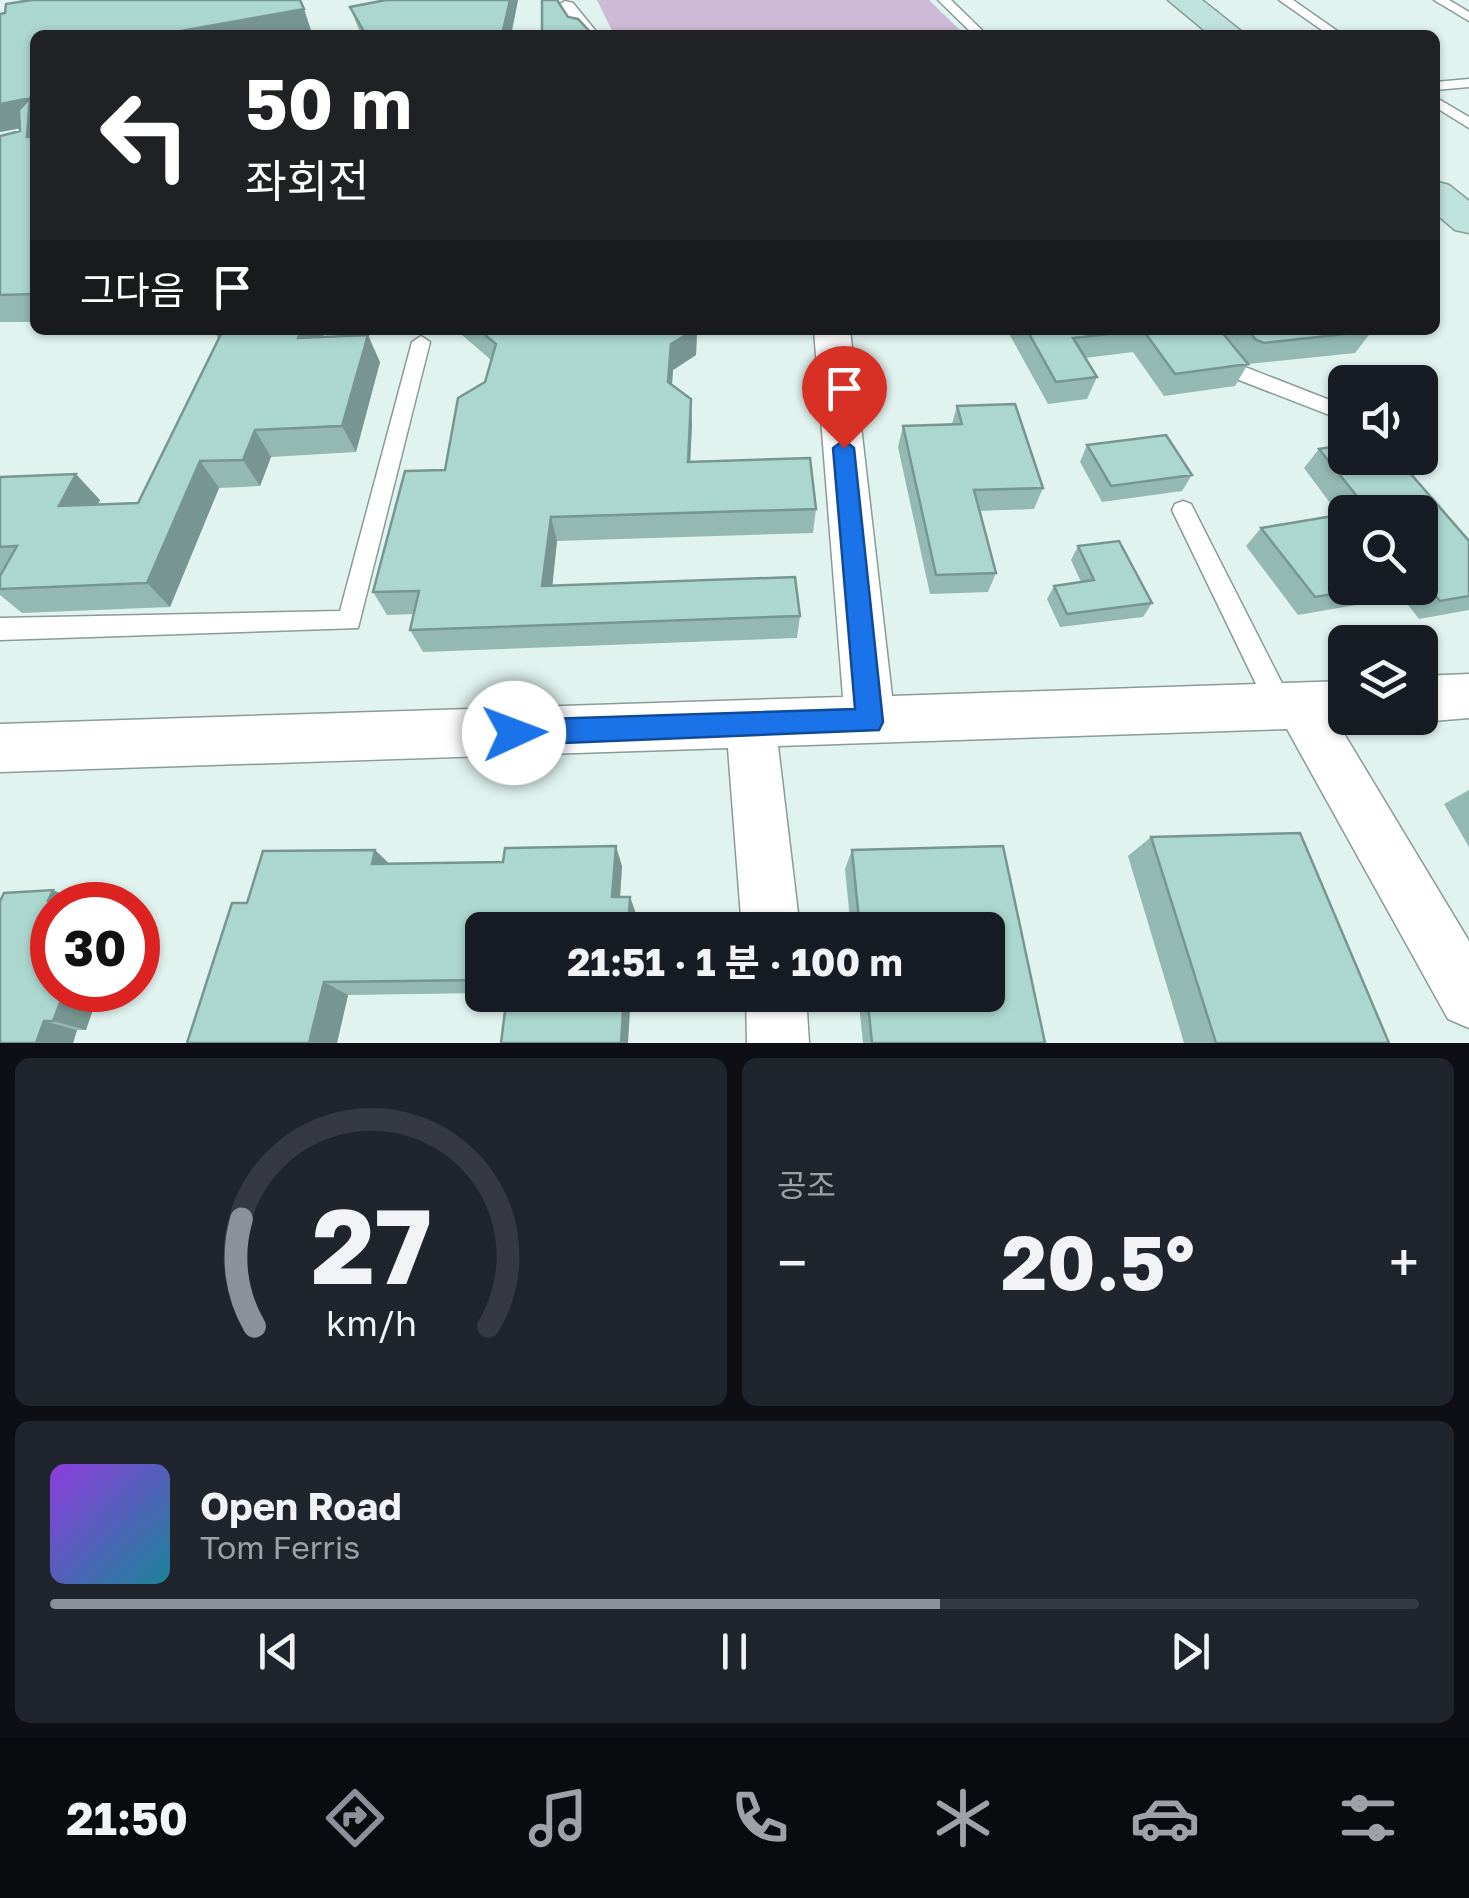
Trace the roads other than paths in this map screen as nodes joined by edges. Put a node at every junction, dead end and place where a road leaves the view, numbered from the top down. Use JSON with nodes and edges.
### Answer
{"nodes":[{"id":1,"x":944,"y":0,"type":"edge"},
{"id":2,"x":1183,"y":0,"type":"edge"},
{"id":3,"x":1285,"y":0,"type":"edge"},
{"id":4,"x":1440,"y":0,"type":"edge"},
{"id":5,"x":566,"y":8,"type":"edge"},
{"id":6,"x":1469,"y":17,"type":"edge"},
{"id":7,"x":583,"y":30,"type":"edge"},
{"id":8,"x":976,"y":30,"type":"edge"},
{"id":9,"x":1223,"y":30,"type":"edge"},
{"id":10,"x":1330,"y":30,"type":"edge"},
{"id":11,"x":1469,"y":83,"type":"edge"},
{"id":12,"x":1440,"y":86,"type":"edge"},
{"id":13,"x":1440,"y":104,"type":"edge"},
{"id":14,"x":1469,"y":124,"type":"edge"},
{"id":15,"x":1440,"y":197,"type":"edge"},
{"id":16,"x":1469,"y":221,"type":"edge"},
{"id":17,"x":832,"y":335,"type":"edge"},
{"id":18,"x":1207,"y":335,"type":"edge"},
{"id":19,"x":421,"y":342,"type":"dead end"},
{"id":20,"x":1328,"y":407,"type":"edge"},
{"id":21,"x":1183,"y":510,"type":"dead end"},
{"id":22,"x":0,"y":629,"type":"edge"},
{"id":23,"x":1469,"y":696,"type":"edge"},
{"id":24,"x":1438,"y":698,"type":"edge"},
{"id":25,"x":1309,"y":706,"type":"edge"},
{"id":26,"x":870,"y":722,"type":"junction"},
{"id":27,"x":751,"y":726,"type":"junction"},
{"id":28,"x":0,"y":748,"type":"edge"},
{"id":29,"x":769,"y":912,"type":"edge"},
{"id":30,"x":1469,"y":998,"type":"edge"},
{"id":31,"x":777,"y":1012,"type":"edge"},
{"id":32,"x":778,"y":1043,"type":"edge"}],
"edges":[{"from":1,"to":8,"type":"lane"},
{"from":2,"to":9,"type":"main road"},
{"from":3,"to":10,"type":"lane"},
{"from":4,"to":6,"type":"lane"},
{"from":5,"to":7,"type":"street"},
{"from":11,"to":12,"type":"lane"},
{"from":13,"to":14,"type":"lane"},
{"from":15,"to":16,"type":"main road"},
{"from":17,"to":26,"type":"street"},
{"from":18,"to":20,"type":"lane"},
{"from":19,"to":22,"type":"lane"},
{"from":21,"to":25,"type":"lane"},
{"from":23,"to":24,"type":"street"},
{"from":25,"to":26,"type":"street"},
{"from":25,"to":30,"type":"street"},
{"from":26,"to":27,"type":"street"},
{"from":27,"to":28,"type":"street"},
{"from":27,"to":29,"type":"street"},
{"from":31,"to":32,"type":"street"}]}
